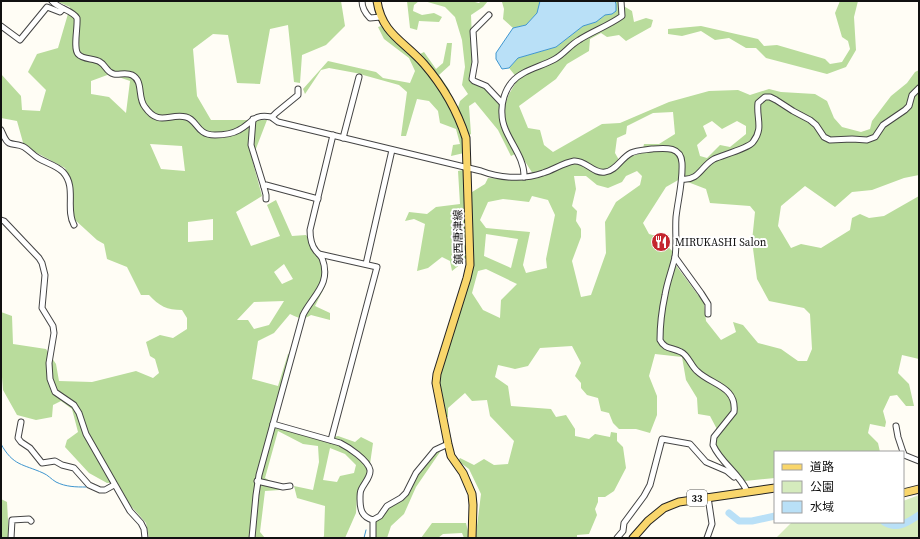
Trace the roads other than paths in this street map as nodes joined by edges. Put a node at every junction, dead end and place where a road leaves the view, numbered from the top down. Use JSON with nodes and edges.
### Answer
{"nodes":[{"id":1,"x":52,"y":1,"type":"edge"},
{"id":2,"x":362,"y":1,"type":"edge"},
{"id":3,"x":378,"y":1,"type":"edge"},
{"id":4,"x":621,"y":1,"type":"edge"},
{"id":5,"x":63,"y":9,"type":"junction"},
{"id":6,"x":489,"y":15,"type":"dead end"},
{"id":7,"x":381,"y":17,"type":"junction"},
{"id":8,"x":1,"y":26,"type":"edge"},
{"id":9,"x":359,"y":77,"type":"dead end"},
{"id":10,"x":298,"y":88,"type":"dead end"},
{"id":11,"x":919,"y":88,"type":"edge"},
{"id":12,"x":502,"y":103,"type":"junction"},
{"id":13,"x":272,"y":118,"type":"junction"},
{"id":14,"x":252,"y":119,"type":"junction"},
{"id":15,"x":1,"y":130,"type":"edge"},
{"id":16,"x":333,"y":135,"type":"junction"},
{"id":17,"x":343,"y":138,"type":"junction"},
{"id":18,"x":392,"y":150,"type":"junction"},
{"id":19,"x":467,"y":168,"type":"junction"},
{"id":20,"x":524,"y":176,"type":"junction"},
{"id":21,"x":682,"y":179,"type":"junction"},
{"id":22,"x":264,"y":187,"type":"junction"},
{"id":23,"x":318,"y":199,"type":"junction"},
{"id":24,"x":266,"y":200,"type":"dead end"},
{"id":25,"x":1,"y":220,"type":"edge"},
{"id":26,"x":74,"y":226,"type":"dead end"},
{"id":27,"x":319,"y":254,"type":"junction"},
{"id":28,"x":675,"y":257,"type":"junction"},
{"id":29,"x":366,"y":264,"type":"junction"},
{"id":30,"x":708,"y":314,"type":"dead end"},
{"id":31,"x":21,"y":422,"type":"dead end"},
{"id":32,"x":273,"y":424,"type":"junction"},
{"id":33,"x":896,"y":426,"type":"dead end"},
{"id":34,"x":331,"y":440,"type":"junction"},
{"id":35,"x":448,"y":444,"type":"junction"},
{"id":36,"x":903,"y":451,"type":"edge"},
{"id":37,"x":904,"y":455,"type":"edge"},
{"id":38,"x":919,"y":460,"type":"edge"},
{"id":39,"x":257,"y":481,"type":"junction"},
{"id":40,"x":114,"y":485,"type":"junction"},
{"id":41,"x":290,"y":486,"type":"dead end"},
{"id":42,"x":745,"y":488,"type":"junction"},
{"id":43,"x":774,"y":488,"type":"edge"},
{"id":44,"x":919,"y":489,"type":"edge"},
{"id":45,"x":904,"y":493,"type":"edge"},
{"id":46,"x":708,"y":497,"type":"junction"},
{"id":47,"x":373,"y":520,"type":"junction"},
{"id":48,"x":31,"y":521,"type":"dead end"},
{"id":49,"x":11,"y":538,"type":"edge"},
{"id":50,"x":145,"y":538,"type":"edge"},
{"id":51,"x":252,"y":538,"type":"edge"},
{"id":52,"x":373,"y":538,"type":"edge"},
{"id":53,"x":472,"y":538,"type":"edge"},
{"id":54,"x":616,"y":538,"type":"edge"},
{"id":55,"x":633,"y":538,"type":"edge"},
{"id":56,"x":707,"y":538,"type":"edge"}],
"edges":[{"from":1,"to":5,"type":"street"},
{"from":2,"to":7,"type":"street"},
{"from":3,"to":7,"type":"main road","name":"鎮西唐津線"},
{"from":4,"to":12,"type":"street"},
{"from":5,"to":8,"type":"street"},
{"from":5,"to":14,"type":"street"},
{"from":6,"to":12,"type":"street"},
{"from":7,"to":19,"type":"main road","name":"鎮西唐津線"},
{"from":9,"to":17,"type":"street"},
{"from":10,"to":13,"type":"street"},
{"from":11,"to":21,"type":"street"},
{"from":12,"to":20,"type":"street"},
{"from":13,"to":14,"type":"street"},
{"from":13,"to":16,"type":"street"},
{"from":14,"to":22,"type":"street"},
{"from":15,"to":26,"type":"street"},
{"from":16,"to":17,"type":"street"},
{"from":16,"to":23,"type":"street"},
{"from":17,"to":18,"type":"street"},
{"from":18,"to":19,"type":"street"},
{"from":18,"to":29,"type":"street"},
{"from":19,"to":20,"type":"street"},
{"from":19,"to":35,"type":"main road","name":"鎮西唐津線"},
{"from":20,"to":21,"type":"street"},
{"from":21,"to":28,"type":"street"},
{"from":22,"to":23,"type":"street"},
{"from":22,"to":24,"type":"street"},
{"from":23,"to":27,"type":"street"},
{"from":25,"to":40,"type":"street"},
{"from":27,"to":29,"type":"street"},
{"from":27,"to":32,"type":"street"},
{"from":28,"to":30,"type":"street"},
{"from":28,"to":42,"type":"street"},
{"from":29,"to":34,"type":"street"},
{"from":31,"to":40,"type":"street"},
{"from":32,"to":34,"type":"street"},
{"from":32,"to":39,"type":"street"},
{"from":33,"to":36,"type":"street"},
{"from":34,"to":47,"type":"street"},
{"from":35,"to":47,"type":"street"},
{"from":35,"to":53,"type":"main road","name":"鎮西唐津線"},
{"from":37,"to":38,"type":"street"},
{"from":39,"to":41,"type":"street"},
{"from":39,"to":51,"type":"street"},
{"from":40,"to":50,"type":"street"},
{"from":42,"to":43,"type":"main road","number":"33"},
{"from":42,"to":46,"type":"main road","number":"33"},
{"from":42,"to":54,"type":"street"},
{"from":44,"to":45,"type":"main road"},
{"from":46,"to":55,"type":"main road","number":"33"},
{"from":46,"to":56,"type":"street"},
{"from":47,"to":52,"type":"street"},
{"from":48,"to":49,"type":"street"}]}
